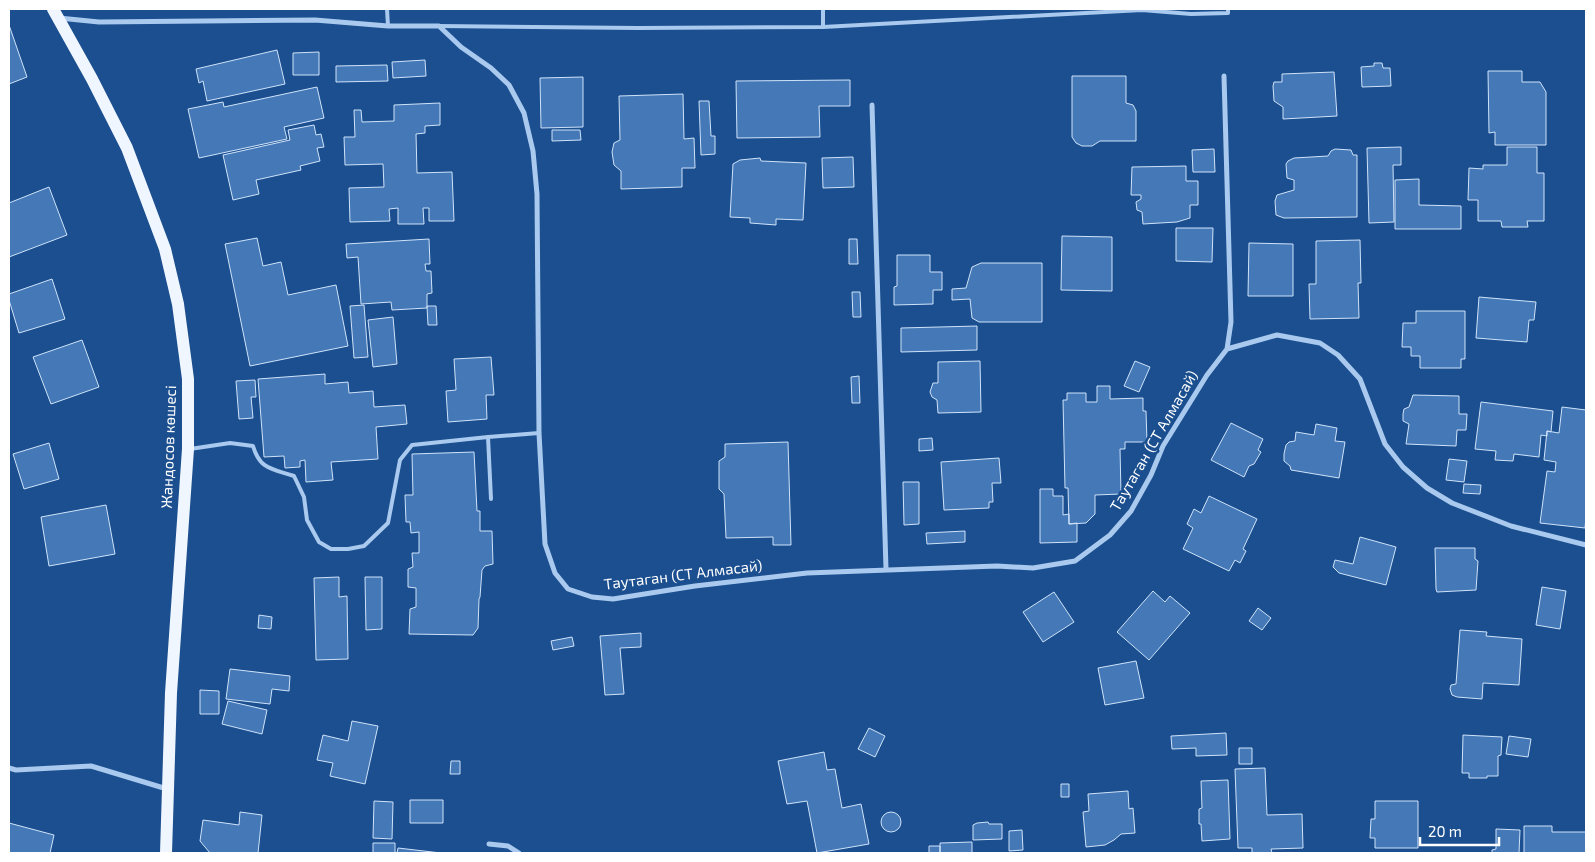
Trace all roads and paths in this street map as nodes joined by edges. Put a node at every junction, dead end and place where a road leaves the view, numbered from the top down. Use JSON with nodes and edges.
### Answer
{"nodes":[{"id":1,"x":387,"y":9,"type":"edge"},
{"id":2,"x":823,"y":9,"type":"edge"},
{"id":3,"x":1228,"y":9,"type":"edge"},
{"id":4,"x":56,"y":13,"type":"edge"},
{"id":5,"x":388,"y":26,"type":"junction"},
{"id":6,"x":439,"y":26,"type":"junction"},
{"id":7,"x":823,"y":27,"type":"junction"},
{"id":8,"x":1224,"y":76,"type":"dead end"},
{"id":9,"x":872,"y":105,"type":"dead end"},
{"id":10,"x":1227,"y":349,"type":"junction"},
{"id":11,"x":539,"y":433,"type":"junction"},
{"id":12,"x":488,"y":437,"type":"junction"},
{"id":13,"x":188,"y":449,"type":"junction"},
{"id":14,"x":491,"y":499,"type":"dead end"},
{"id":15,"x":1586,"y":545,"type":"edge"},
{"id":16,"x":886,"y":569,"type":"junction"},
{"id":17,"x":9,"y":768,"type":"edge"},
{"id":18,"x":168,"y":790,"type":"junction"},
{"id":19,"x":489,"y":844,"type":"dead end"},
{"id":20,"x":166,"y":853,"type":"edge"},
{"id":21,"x":519,"y":853,"type":"edge"}],
"edges":[{"from":1,"to":5,"type":"lane"},
{"from":2,"to":7,"type":"lane"},
{"from":3,"to":7,"type":"lane"},
{"from":4,"to":5,"type":"street"},
{"from":4,"to":13,"type":"main road","name":"Жандосов көшесі"},
{"from":5,"to":6,"type":"street"},
{"from":6,"to":7,"type":"lane"},
{"from":6,"to":11,"type":"street","name":"Таутаган (СТ Алмасай)"},
{"from":8,"to":10,"type":"street"},
{"from":9,"to":16,"type":"street"},
{"from":10,"to":15,"type":"street"},
{"from":10,"to":16,"type":"street","name":"Таутаган (СТ Алмасай)"},
{"from":11,"to":12,"type":"lane"},
{"from":11,"to":16,"type":"street","name":"Таутаган (СТ Алмасай)"},
{"from":12,"to":13,"type":"lane"},
{"from":12,"to":14,"type":"lane"},
{"from":13,"to":18,"type":"main road","name":"Жандосов көшесі"},
{"from":17,"to":18,"type":"street"},
{"from":18,"to":20,"type":"main road","name":"Жандосов көшесі"},
{"from":19,"to":21,"type":"street"}]}
